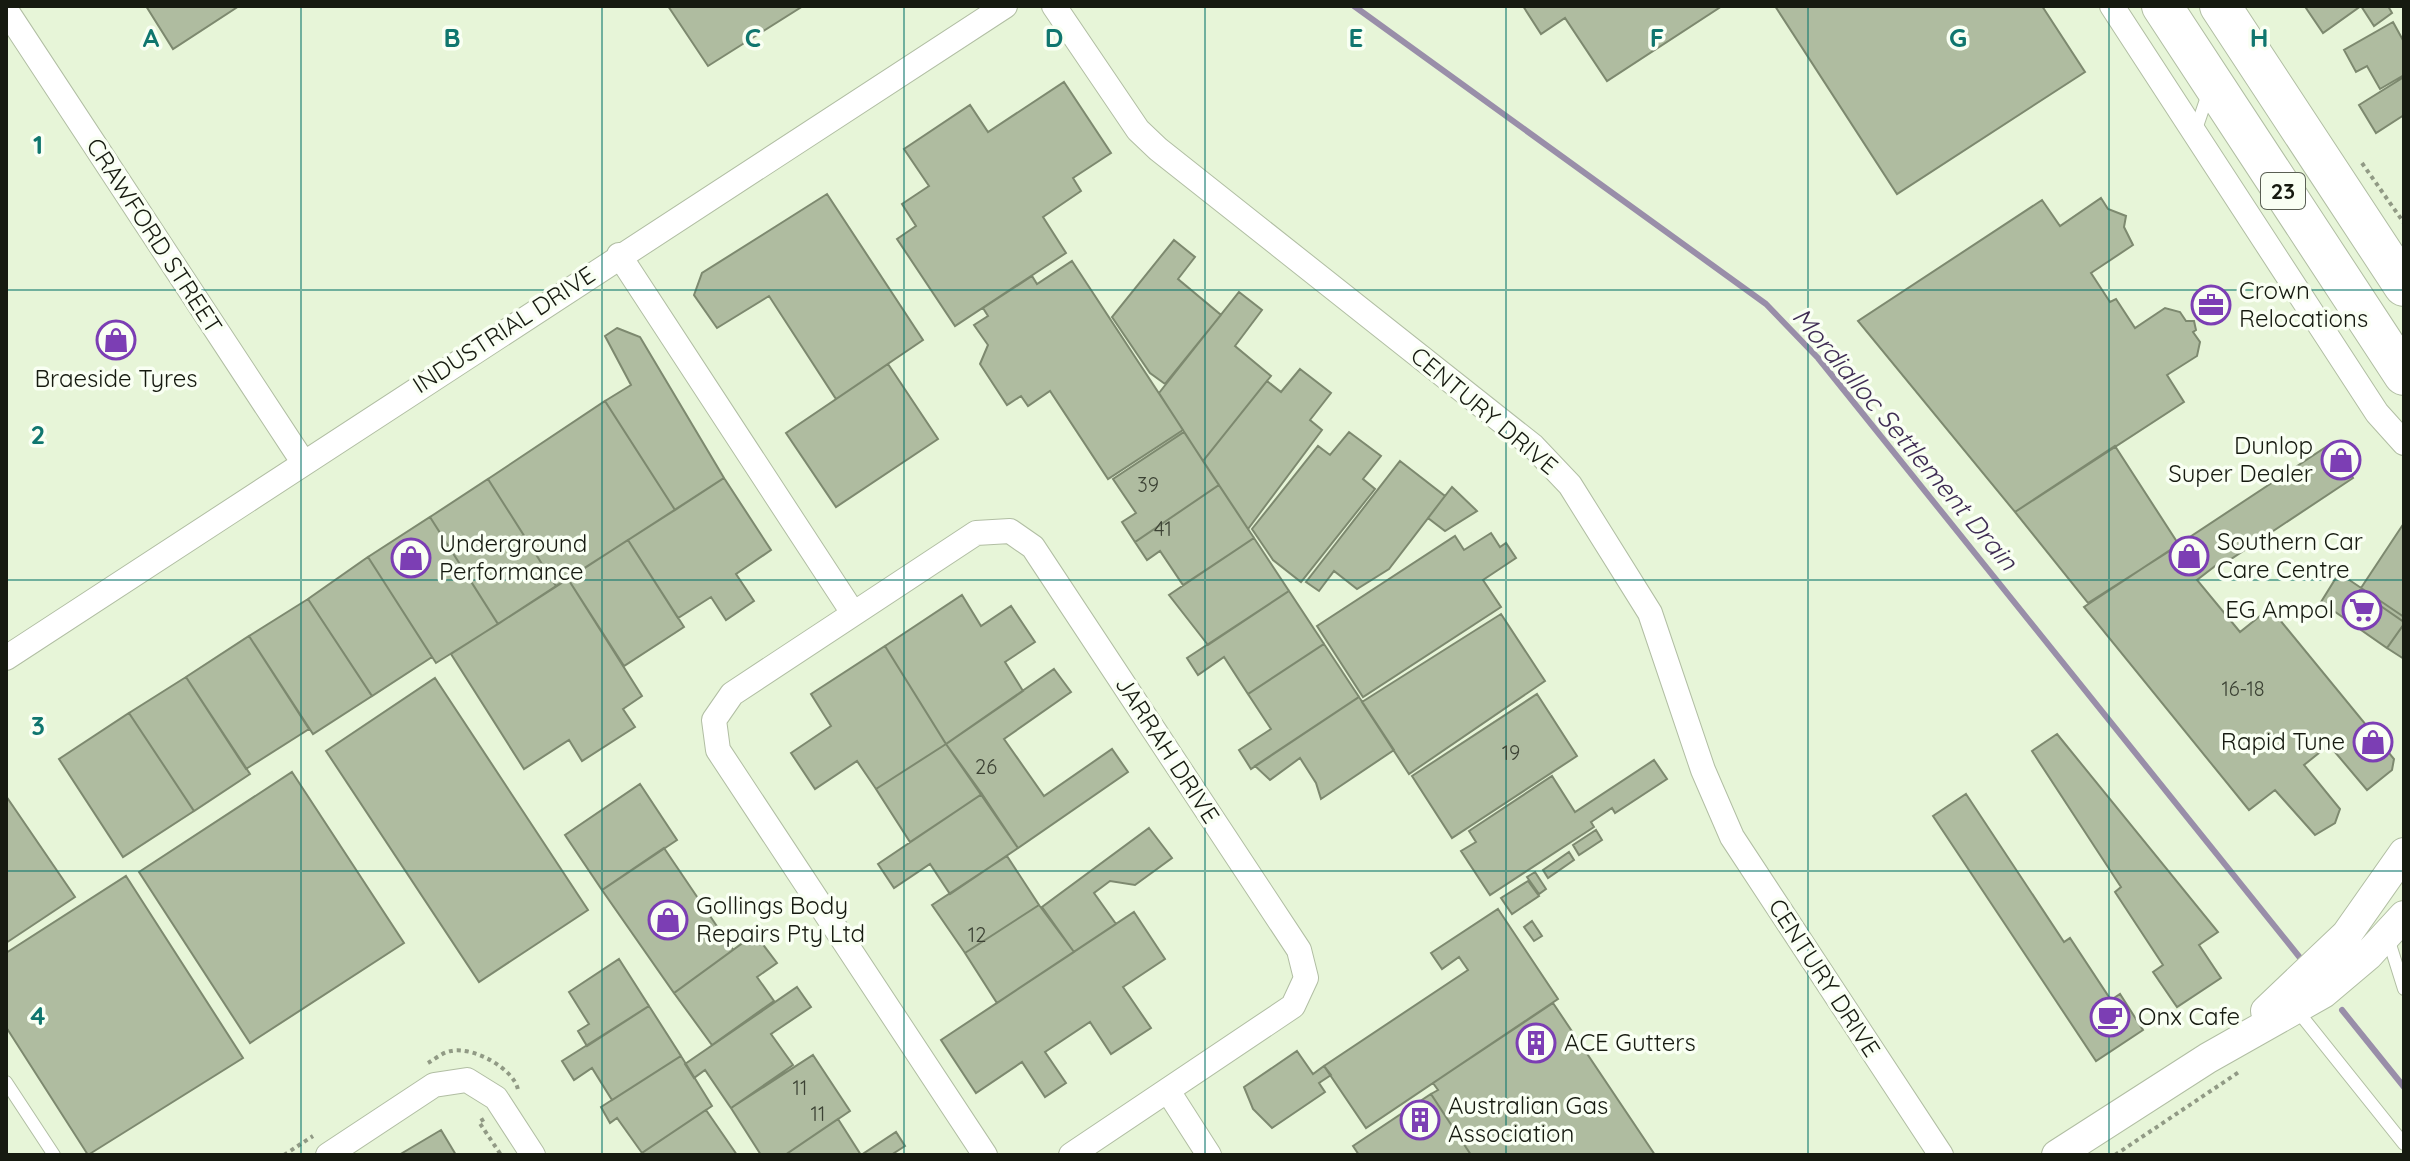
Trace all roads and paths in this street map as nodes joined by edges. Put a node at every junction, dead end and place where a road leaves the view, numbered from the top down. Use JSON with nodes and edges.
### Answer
{"nodes":[{"id":1,"x":1005,"y":6,"type":"edge"},
{"id":2,"x":1054,"y":6,"type":"edge"},
{"id":3,"x":2112,"y":6,"type":"edge"},
{"id":4,"x":2162,"y":6,"type":"edge"},
{"id":5,"x":2220,"y":6,"type":"edge"},
{"id":6,"x":6,"y":10,"type":"edge"},
{"id":7,"x":2212,"y":81,"type":"junction"},
{"id":8,"x":2195,"y":132,"type":"junction"},
{"id":9,"x":619,"y":255,"type":"junction"},
{"id":10,"x":2404,"y":286,"type":"edge"},
{"id":11,"x":2404,"y":375,"type":"edge"},
{"id":12,"x":2404,"y":443,"type":"edge"},
{"id":13,"x":303,"y":462,"type":"junction"},
{"id":14,"x":853,"y":613,"type":"junction"},
{"id":15,"x":6,"y":658,"type":"edge"},
{"id":16,"x":2404,"y":853,"type":"edge"},
{"id":17,"x":2396,"y":925,"type":"edge"},
{"id":18,"x":2404,"y":989,"type":"edge"},
{"id":19,"x":2291,"y":1003,"type":"junction"},
{"id":20,"x":6,"y":1082,"type":"edge"},
{"id":21,"x":1168,"y":1091,"type":"junction"},
{"id":22,"x":2404,"y":1144,"type":"edge"},
{"id":23,"x":54,"y":1155,"type":"edge"},
{"id":24,"x":328,"y":1155,"type":"edge"},
{"id":25,"x":533,"y":1155,"type":"edge"},
{"id":26,"x":985,"y":1155,"type":"edge"},
{"id":27,"x":1071,"y":1155,"type":"edge"},
{"id":28,"x":1209,"y":1155,"type":"edge"},
{"id":29,"x":1941,"y":1155,"type":"edge"},
{"id":30,"x":2057,"y":1155,"type":"edge"}],
"edges":[{"from":1,"to":9,"type":"street","name":"INDUSTRIAL DRIVE"},
{"from":2,"to":29,"type":"street","name":"CENTURY DRIVE"},
{"from":3,"to":8,"type":"street"},
{"from":4,"to":7,"type":"main road","number":"23"},
{"from":5,"to":10,"type":"main road","number":"23"},
{"from":6,"to":13,"type":"street","name":"CRAWFORD STREET"},
{"from":7,"to":8,"type":"lane"},
{"from":7,"to":11,"type":"main road","number":"23"},
{"from":8,"to":12,"type":"street"},
{"from":9,"to":13,"type":"street","name":"INDUSTRIAL DRIVE"},
{"from":9,"to":14,"type":"street"},
{"from":13,"to":15,"type":"street","name":"INDUSTRIAL DRIVE"},
{"from":14,"to":21,"type":"street","name":"JARRAH DRIVE"},
{"from":14,"to":26,"type":"street","name":"JARRAH DRIVE"},
{"from":16,"to":19,"type":"street"},
{"from":17,"to":18,"type":"lane"},
{"from":17,"to":19,"type":"street"},
{"from":19,"to":22,"type":"lane"},
{"from":19,"to":30,"type":"street"},
{"from":20,"to":23,"type":"lane"},
{"from":21,"to":27,"type":"street","name":"JARRAH DRIVE"},
{"from":21,"to":28,"type":"street"},
{"from":24,"to":25,"type":"street"}]}
